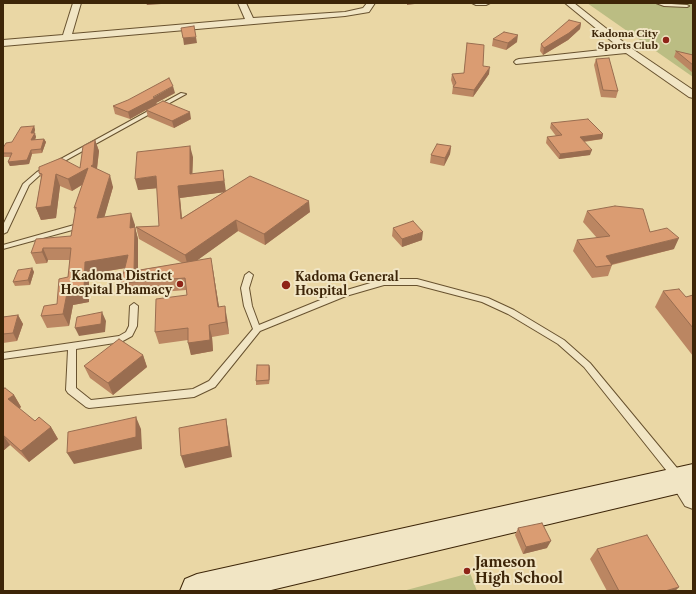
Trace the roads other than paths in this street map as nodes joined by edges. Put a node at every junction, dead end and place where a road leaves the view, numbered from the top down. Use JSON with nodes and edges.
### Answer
{"nodes":[{"id":1,"x":77,"y":3,"type":"edge"},
{"id":2,"x":242,"y":3,"type":"edge"},
{"id":3,"x":371,"y":3,"type":"edge"},
{"id":4,"x":476,"y":3,"type":"edge"},
{"id":5,"x":486,"y":3,"type":"edge"},
{"id":6,"x":569,"y":3,"type":"edge"},
{"id":7,"x":658,"y":3,"type":"edge"},
{"id":8,"x":687,"y":6,"type":"dead end"},
{"id":9,"x":250,"y":21,"type":"junction"},
{"id":10,"x":67,"y":37,"type":"junction"},
{"id":11,"x":3,"y":43,"type":"edge"},
{"id":12,"x":628,"y":50,"type":"junction"},
{"id":13,"x":519,"y":62,"type":"dead end"},
{"id":14,"x":691,"y":91,"type":"edge"},
{"id":15,"x":183,"y":94,"type":"dead end"},
{"id":16,"x":74,"y":227,"type":"edge"},
{"id":17,"x":3,"y":232,"type":"edge"},
{"id":18,"x":3,"y":247,"type":"edge"},
{"id":19,"x":248,"y":275,"type":"dead end"},
{"id":20,"x":134,"y":306,"type":"dead end"},
{"id":21,"x":256,"y":329,"type":"junction"},
{"id":22,"x":72,"y":347,"type":"junction"},
{"id":23,"x":3,"y":356,"type":"edge"},
{"id":24,"x":689,"y":485,"type":"edge"},
{"id":25,"x":197,"y":591,"type":"edge"}],
"edges":[{"from":1,"to":10,"type":"street"},
{"from":2,"to":9,"type":"street"},
{"from":3,"to":9,"type":"street"},
{"from":4,"to":5,"type":"street"},
{"from":6,"to":12,"type":"street"},
{"from":7,"to":8,"type":"lane"},
{"from":9,"to":10,"type":"street"},
{"from":10,"to":11,"type":"street"},
{"from":12,"to":13,"type":"street"},
{"from":12,"to":14,"type":"street"},
{"from":15,"to":17,"type":"lane"},
{"from":16,"to":18,"type":"lane"},
{"from":19,"to":21,"type":"lane"},
{"from":20,"to":22,"type":"lane"},
{"from":21,"to":22,"type":"lane"},
{"from":21,"to":24,"type":"lane"},
{"from":22,"to":23,"type":"lane"},
{"from":24,"to":25,"type":"main road"}]}
